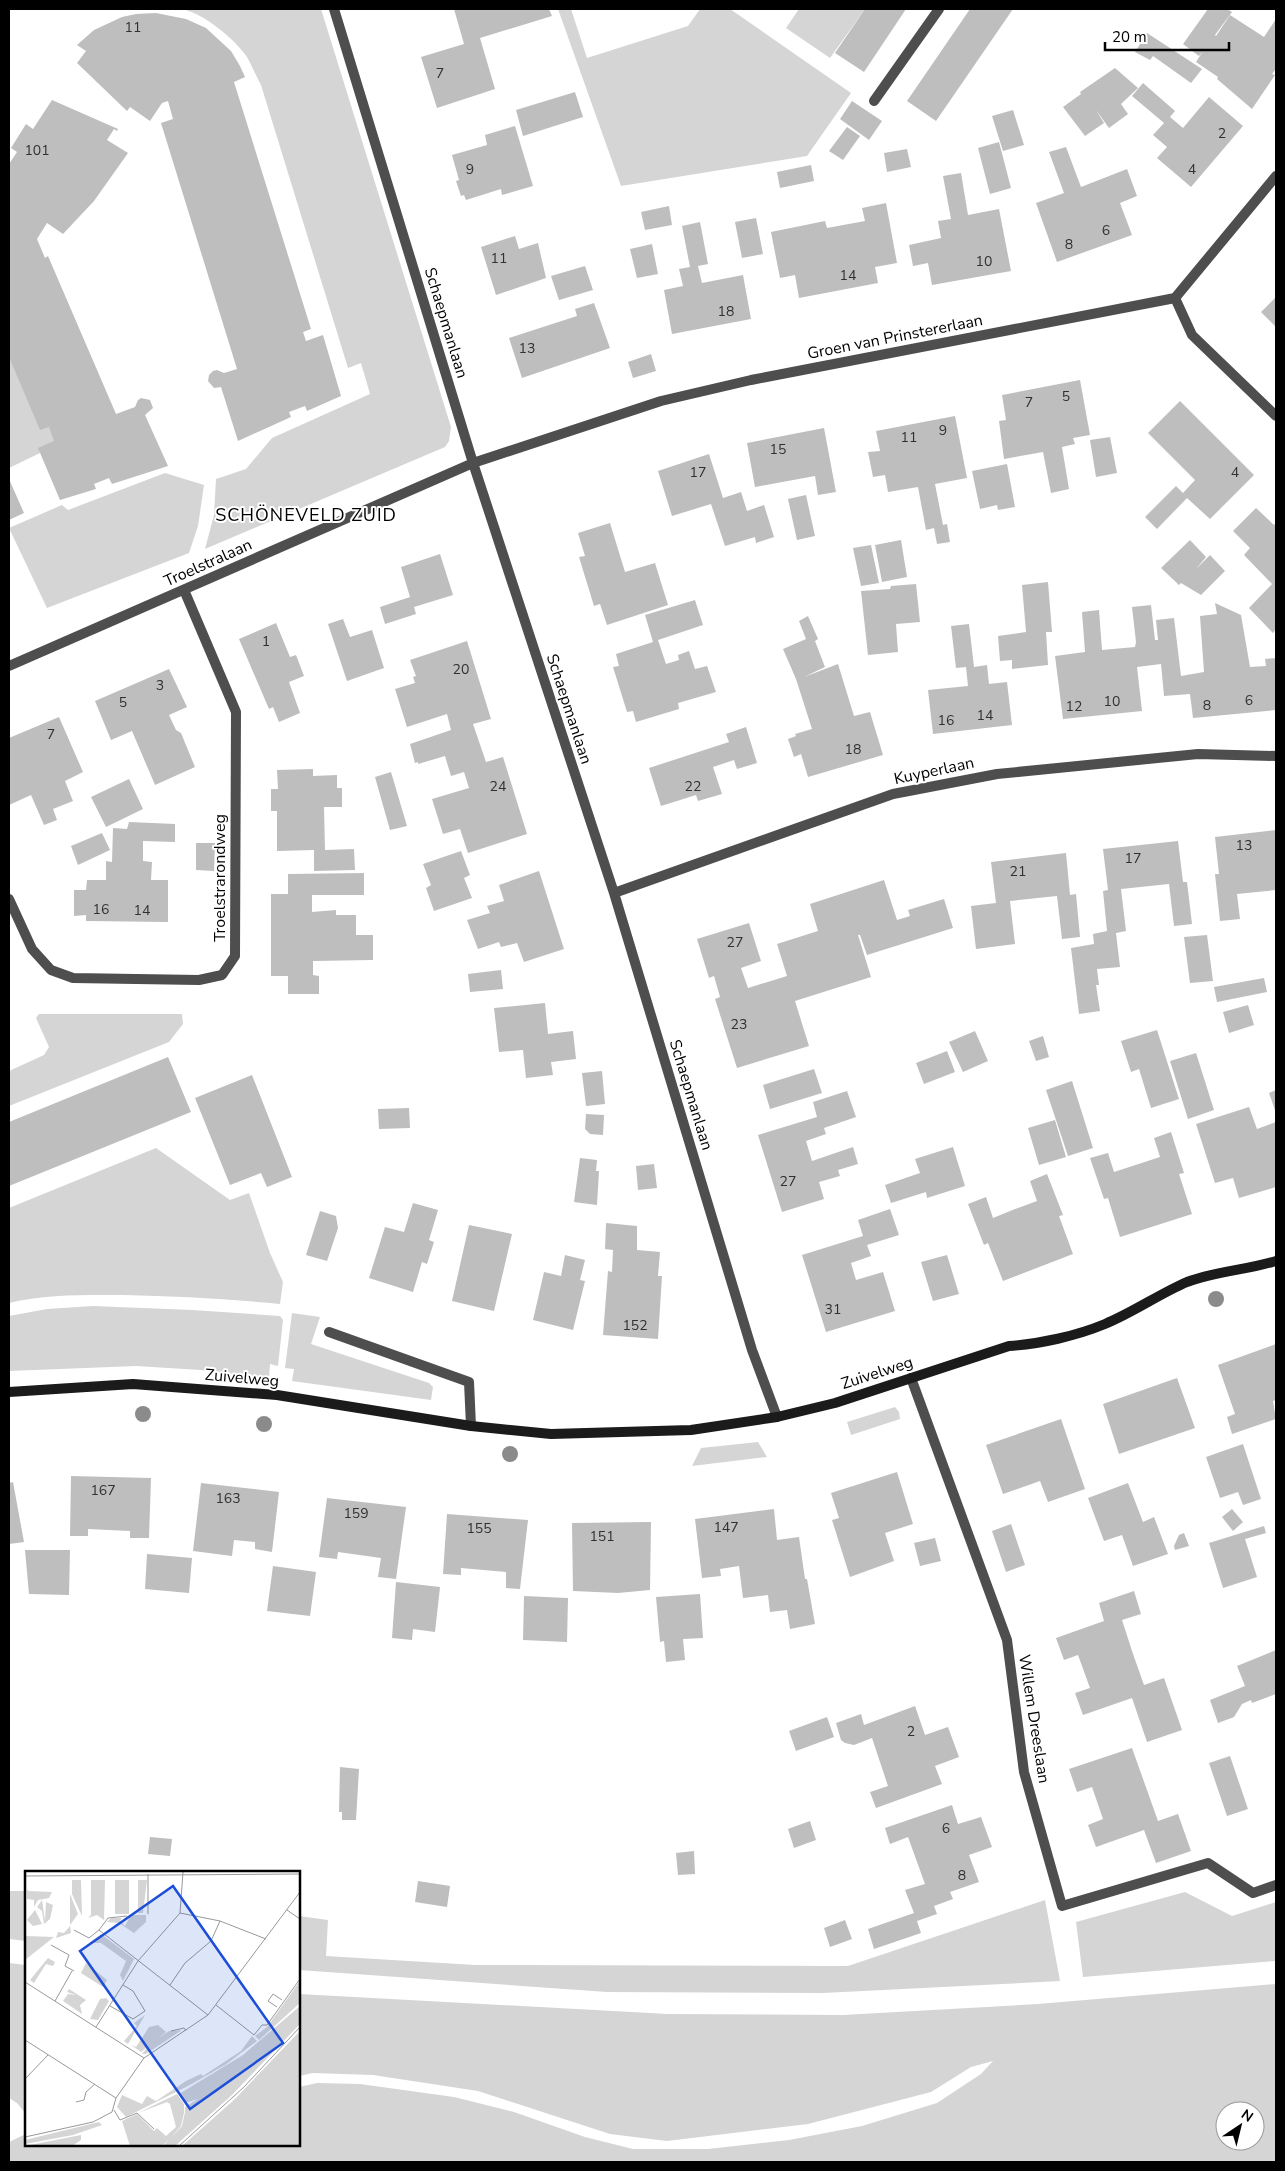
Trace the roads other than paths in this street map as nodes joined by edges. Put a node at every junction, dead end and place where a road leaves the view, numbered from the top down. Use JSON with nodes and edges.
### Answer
{"nodes":[{"id":1,"x":334,"y":9,"type":"edge"},
{"id":2,"x":939,"y":9,"type":"edge"},
{"id":3,"x":874,"y":101,"type":"dead end"},
{"id":4,"x":1276,"y":176,"type":"edge"},
{"id":5,"x":1175,"y":298,"type":"junction"},
{"id":6,"x":1276,"y":416,"type":"edge"},
{"id":7,"x":473,"y":463,"type":"junction"},
{"id":8,"x":184,"y":590,"type":"junction"},
{"id":9,"x":9,"y":666,"type":"edge"},
{"id":10,"x":1276,"y":756,"type":"edge"},
{"id":11,"x":614,"y":894,"type":"junction"},
{"id":12,"x":9,"y":899,"type":"edge"},
{"id":13,"x":1276,"y":1261,"type":"edge"},
{"id":14,"x":329,"y":1332,"type":"dead end"},
{"id":15,"x":911,"y":1378,"type":"junction"},
{"id":16,"x":9,"y":1392,"type":"edge"},
{"id":17,"x":778,"y":1417,"type":"junction"},
{"id":18,"x":471,"y":1426,"type":"junction"},
{"id":19,"x":1276,"y":1885,"type":"edge"}],
"edges":[{"from":1,"to":7,"type":"street","name":"Schaepmanlaan"},
{"from":2,"to":3,"type":"street"},
{"from":4,"to":5,"type":"street"},
{"from":5,"to":6,"type":"street"},
{"from":5,"to":7,"type":"street","name":"Groen van Prinstererlaan"},
{"from":7,"to":8,"type":"street","name":"Troelstralaan"},
{"from":7,"to":11,"type":"street","name":"Schaepmanlaan"},
{"from":8,"to":9,"type":"street","name":"Troelstralaan"},
{"from":8,"to":12,"type":"street","name":"Troelstrarondweg"},
{"from":10,"to":11,"type":"street","name":"Kuyperlaan"},
{"from":11,"to":17,"type":"street","name":"Schaepmanlaan"},
{"from":13,"to":15,"type":"street","name":"Zuivelweg"},
{"from":14,"to":18,"type":"street"},
{"from":15,"to":17,"type":"street","name":"Zuivelweg"},
{"from":15,"to":19,"type":"street","name":"Willem Dreeslaan"},
{"from":16,"to":18,"type":"street","name":"Zuivelweg"},
{"from":17,"to":18,"type":"street","name":"Zuivelweg"}]}
